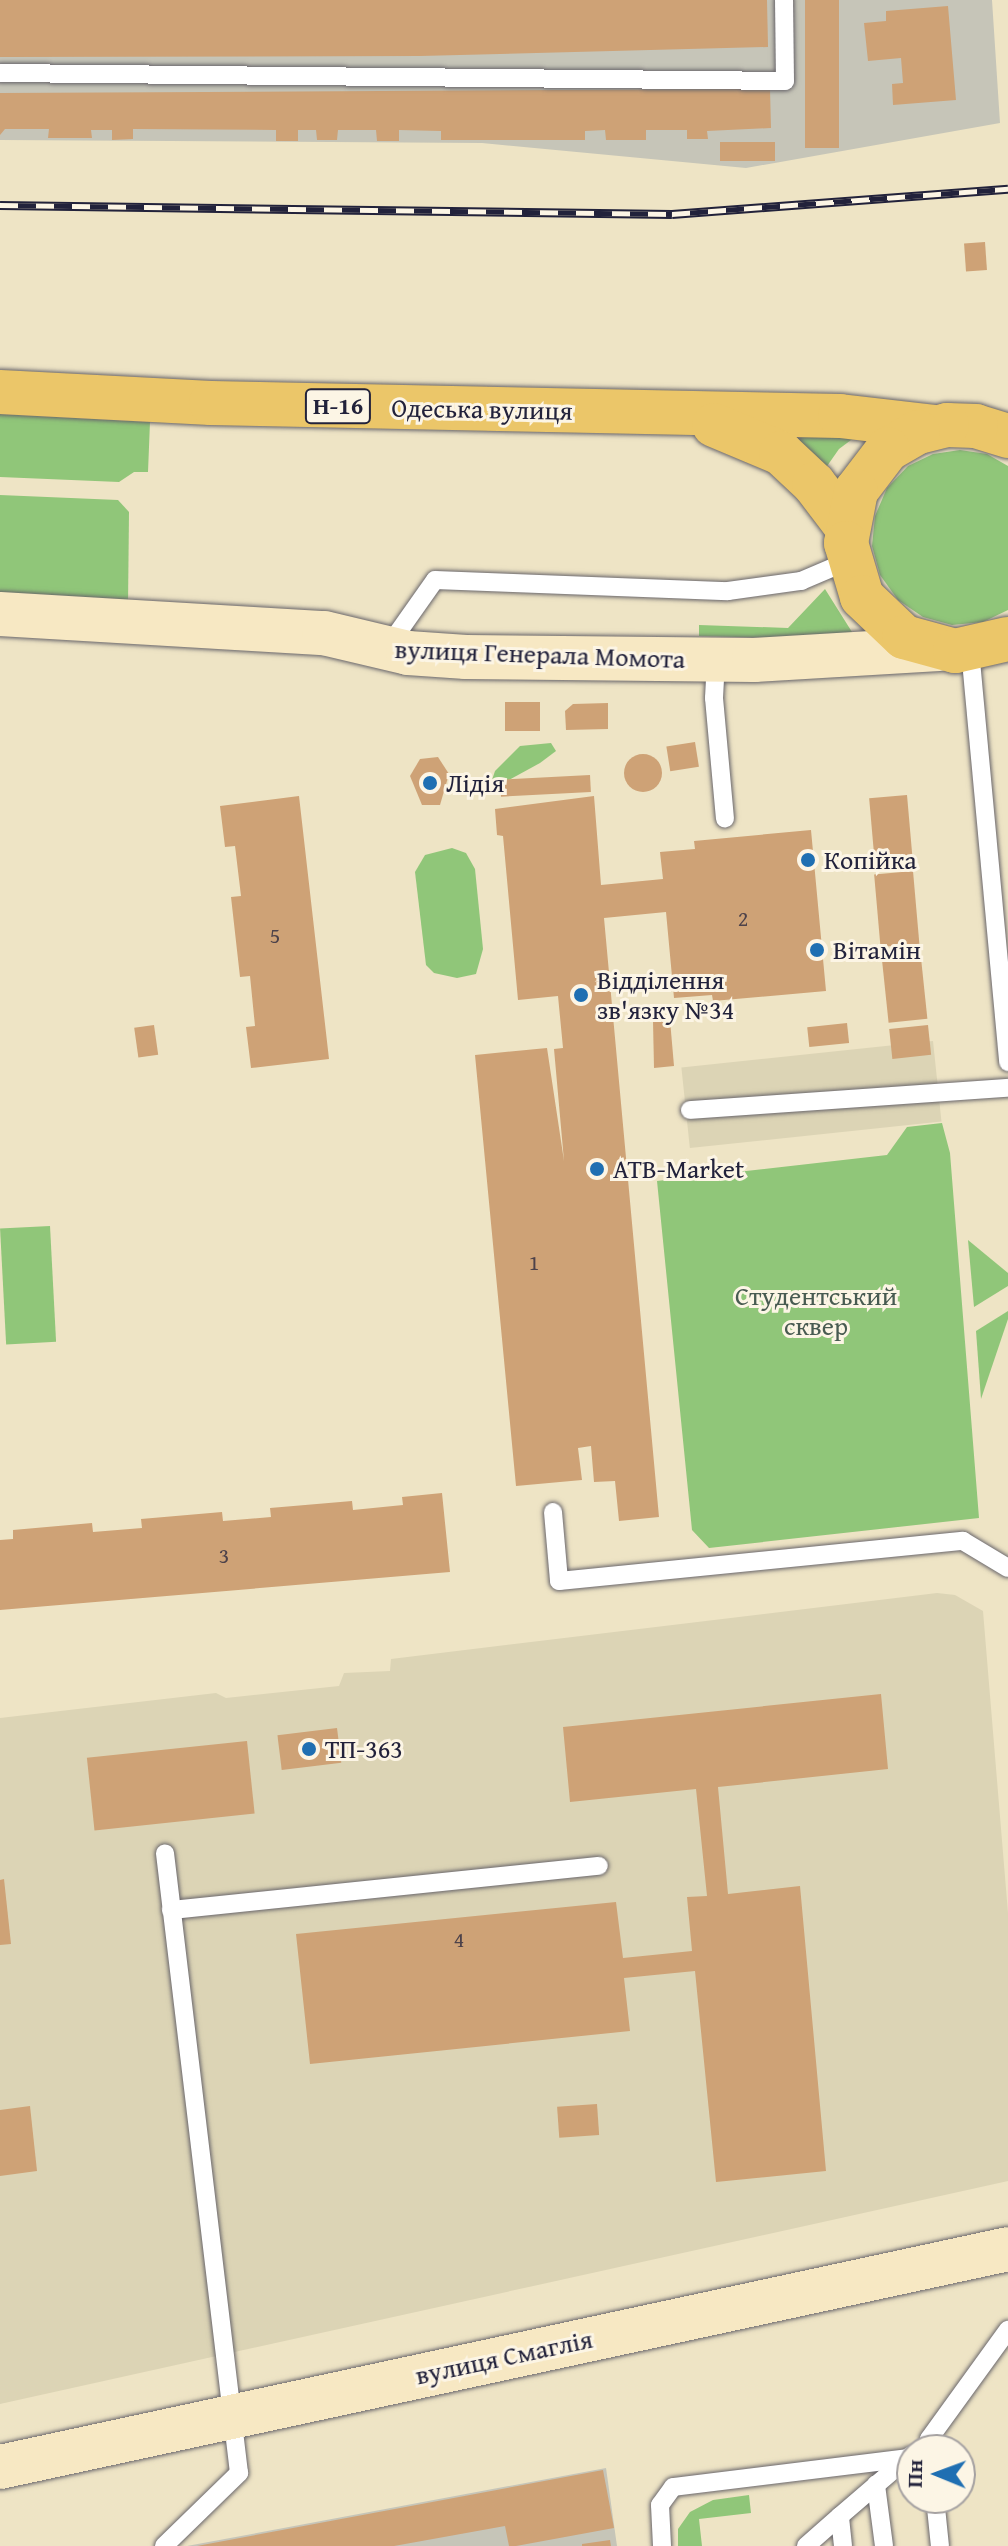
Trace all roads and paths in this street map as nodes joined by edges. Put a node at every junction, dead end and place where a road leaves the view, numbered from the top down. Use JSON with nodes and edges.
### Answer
{"nodes":[{"id":1,"x":784,"y":0,"type":"edge"},
{"id":2,"x":0,"y":73,"type":"edge"},
{"id":3,"x":0,"y":392,"type":"edge"},
{"id":4,"x":677,"y":414,"type":"junction"},
{"id":5,"x":933,"y":427,"type":"junction"},
{"id":6,"x":997,"y":428,"type":"edge"},
{"id":7,"x":847,"y":543,"type":"junction"},
{"id":8,"x":0,"y":614,"type":"edge"},
{"id":9,"x":972,"y":646,"type":"edge"},
{"id":10,"x":386,"y":650,"type":"junction"},
{"id":11,"x":716,"y":660,"type":"junction"},
{"id":12,"x":725,"y":819,"type":"dead end"},
{"id":13,"x":1008,"y":1062,"type":"edge"},
{"id":14,"x":1008,"y":1088,"type":"edge"},
{"id":15,"x":690,"y":1110,"type":"dead end"},
{"id":16,"x":553,"y":1512,"type":"dead end"},
{"id":17,"x":1008,"y":1568,"type":"edge"},
{"id":18,"x":165,"y":1853,"type":"dead end"},
{"id":19,"x":599,"y":1866,"type":"dead end"},
{"id":20,"x":171,"y":1910,"type":"junction"},
{"id":21,"x":1008,"y":2249,"type":"edge"},
{"id":22,"x":1008,"y":2330,"type":"edge"},
{"id":23,"x":232,"y":2416,"type":"junction"},
{"id":24,"x":931,"y":2434,"type":"edge"},
{"id":25,"x":896,"y":2453,"type":"edge"},
{"id":26,"x":0,"y":2467,"type":"edge"},
{"id":27,"x":896,"y":2469,"type":"edge"},
{"id":28,"x":876,"y":2485,"type":"junction"},
{"id":29,"x":937,"y":2514,"type":"edge"},
{"id":30,"x":840,"y":2516,"type":"junction"},
{"id":31,"x":164,"y":2546,"type":"edge"},
{"id":32,"x":662,"y":2546,"type":"edge"},
{"id":33,"x":806,"y":2546,"type":"edge"},
{"id":34,"x":843,"y":2546,"type":"edge"},
{"id":35,"x":884,"y":2546,"type":"edge"},
{"id":36,"x":940,"y":2546,"type":"edge"}],
"edges":[{"from":1,"to":2,"type":"lane"},
{"from":3,"to":4,"type":"main road","name":"Одеська вулиця","number":"Н-16"},
{"from":4,"to":5,"type":"main road","name":"Одеська вулиця","number":"Н-16"},
{"from":4,"to":7,"type":"main road","name":"Одеська вулиця","number":"Н-16"},
{"from":5,"to":6,"type":"main road","number":"Н-16"},
{"from":5,"to":7,"type":"main road","number":"Н-16"},
{"from":7,"to":9,"type":"main road","number":"Н-16"},
{"from":7,"to":10,"type":"lane"},
{"from":8,"to":10,"type":"street","name":"вулиця Генерала Момота"},
{"from":9,"to":11,"type":"street","name":"вулиця Генерала Момота"},
{"from":9,"to":13,"type":"lane"},
{"from":10,"to":11,"type":"street","name":"вулиця Генерала Момота"},
{"from":11,"to":12,"type":"lane"},
{"from":14,"to":15,"type":"lane"},
{"from":16,"to":17,"type":"lane"},
{"from":18,"to":20,"type":"lane"},
{"from":19,"to":20,"type":"lane"},
{"from":20,"to":23,"type":"lane"},
{"from":21,"to":23,"type":"street","name":"вулиця Смаглія"},
{"from":22,"to":24,"type":"lane"},
{"from":23,"to":26,"type":"street","name":"вулиця Смаглія"},
{"from":23,"to":31,"type":"lane"},
{"from":25,"to":32,"type":"lane"},
{"from":27,"to":28,"type":"lane"},
{"from":28,"to":30,"type":"lane"},
{"from":28,"to":35,"type":"lane"},
{"from":29,"to":36,"type":"lane"},
{"from":30,"to":33,"type":"lane"},
{"from":30,"to":34,"type":"lane"}]}
